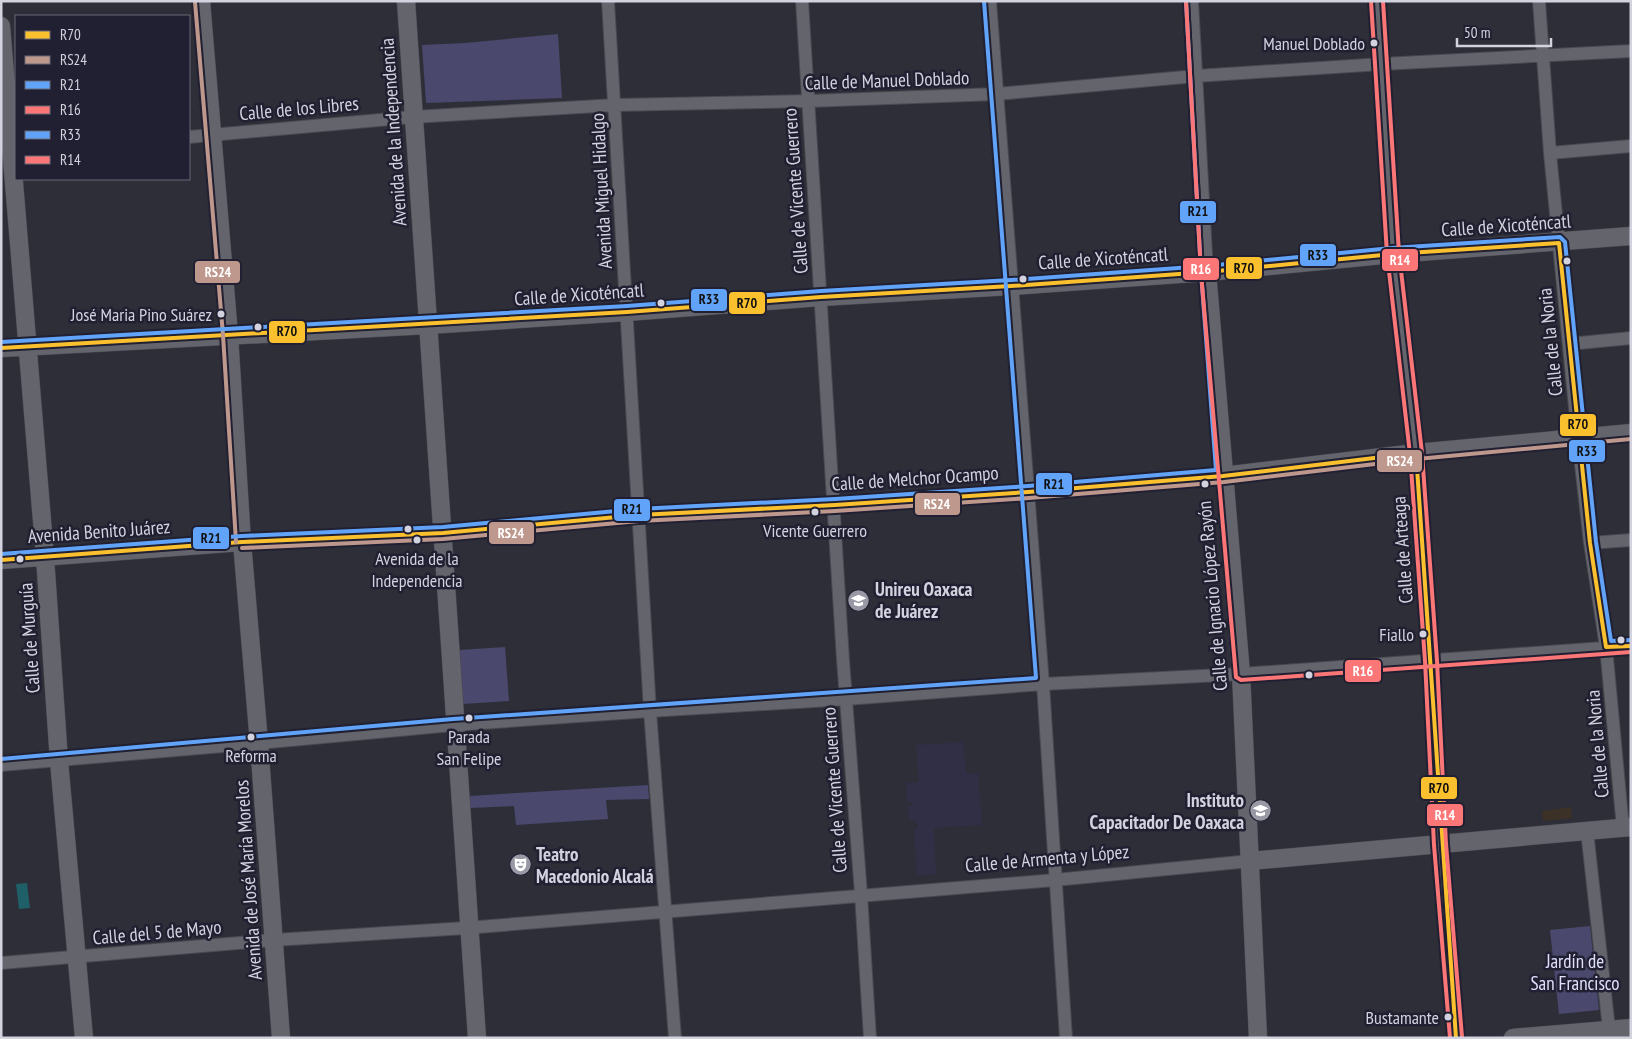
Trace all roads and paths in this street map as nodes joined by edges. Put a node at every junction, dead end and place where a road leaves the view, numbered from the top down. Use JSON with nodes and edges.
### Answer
{"nodes":[{"id":1,"x":201,"y":1,"type":"edge"},
{"id":2,"x":406,"y":1,"type":"edge"},
{"id":3,"x":608,"y":1,"type":"edge"},
{"id":4,"x":802,"y":1,"type":"edge"},
{"id":5,"x":990,"y":1,"type":"edge"},
{"id":6,"x":1192,"y":1,"type":"edge"},
{"id":7,"x":1377,"y":1,"type":"edge"},
{"id":8,"x":1539,"y":1,"type":"edge"},
{"id":9,"x":1,"y":26,"type":"edge"},
{"id":10,"x":1631,"y":51,"type":"edge"},
{"id":11,"x":1544,"y":56,"type":"junction"},
{"id":12,"x":1382,"y":64,"type":"junction"},
{"id":13,"x":1196,"y":76,"type":"junction"},
{"id":14,"x":997,"y":94,"type":"junction"},
{"id":15,"x":808,"y":101,"type":"junction"},
{"id":16,"x":615,"y":105,"type":"junction"},
{"id":17,"x":413,"y":117,"type":"junction"},
{"id":18,"x":213,"y":135,"type":"junction"},
{"id":19,"x":190,"y":137,"type":"edge"},
{"id":20,"x":1631,"y":146,"type":"edge"},
{"id":21,"x":10,"y":153,"type":"edge"},
{"id":22,"x":1550,"y":153,"type":"junction"},
{"id":23,"x":1631,"y":236,"type":"edge"},
{"id":24,"x":1559,"y":243,"type":"junction"},
{"id":25,"x":1393,"y":254,"type":"junction"},
{"id":26,"x":1207,"y":272,"type":"junction"},
{"id":27,"x":1011,"y":286,"type":"junction"},
{"id":28,"x":821,"y":296,"type":"junction"},
{"id":29,"x":627,"y":312,"type":"junction"},
{"id":30,"x":428,"y":324,"type":"junction"},
{"id":31,"x":229,"y":335,"type":"junction"},
{"id":32,"x":1631,"y":338,"type":"edge"},
{"id":33,"x":1569,"y":344,"type":"junction"},
{"id":34,"x":27,"y":346,"type":"junction"},
{"id":35,"x":1,"y":348,"type":"edge"},
{"id":36,"x":1631,"y":433,"type":"edge"},
{"id":37,"x":1578,"y":438,"type":"junction"},
{"id":38,"x":1416,"y":453,"type":"junction"},
{"id":39,"x":1223,"y":476,"type":"junction"},
{"id":40,"x":1028,"y":492,"type":"junction"},
{"id":41,"x":835,"y":505,"type":"junction"},
{"id":42,"x":639,"y":515,"type":"junction"},
{"id":43,"x":441,"y":533,"type":"junction"},
{"id":44,"x":1631,"y":540,"type":"edge"},
{"id":45,"x":242,"y":542,"type":"junction"},
{"id":46,"x":1590,"y":543,"type":"junction"},
{"id":47,"x":45,"y":556,"type":"junction"},
{"id":48,"x":1,"y":560,"type":"edge"},
{"id":49,"x":1631,"y":646,"type":"edge"},
{"id":50,"x":1606,"y":647,"type":"junction"},
{"id":51,"x":1431,"y":661,"type":"junction"},
{"id":52,"x":1241,"y":674,"type":"junction"},
{"id":53,"x":1044,"y":684,"type":"junction"},
{"id":54,"x":846,"y":699,"type":"junction"},
{"id":55,"x":650,"y":710,"type":"junction"},
{"id":56,"x":455,"y":725,"type":"junction"},
{"id":57,"x":260,"y":744,"type":"junction"},
{"id":58,"x":59,"y":761,"type":"junction"},
{"id":59,"x":1,"y":765,"type":"edge"},
{"id":60,"x":1627,"y":828,"type":"edge"},
{"id":61,"x":1587,"y":831,"type":"junction"},
{"id":62,"x":1440,"y":844,"type":"junction"},
{"id":63,"x":1250,"y":861,"type":"junction"},
{"id":64,"x":1055,"y":880,"type":"junction"},
{"id":65,"x":861,"y":894,"type":"junction"},
{"id":66,"x":665,"y":910,"type":"junction"},
{"id":67,"x":468,"y":928,"type":"junction"},
{"id":68,"x":274,"y":940,"type":"junction"},
{"id":69,"x":78,"y":958,"type":"junction"},
{"id":70,"x":1,"y":963,"type":"edge"},
{"id":71,"x":1631,"y":1028,"type":"edge"},
{"id":72,"x":1610,"y":1029,"type":"junction"},
{"id":73,"x":84,"y":1038,"type":"edge"},
{"id":74,"x":281,"y":1038,"type":"edge"},
{"id":75,"x":477,"y":1038,"type":"edge"},
{"id":76,"x":675,"y":1038,"type":"edge"},
{"id":77,"x":870,"y":1038,"type":"edge"},
{"id":78,"x":1066,"y":1038,"type":"edge"},
{"id":79,"x":1258,"y":1038,"type":"edge"},
{"id":80,"x":1456,"y":1038,"type":"edge"},
{"id":81,"x":1514,"y":1038,"type":"edge"}],
"edges":[{"from":1,"to":18,"type":"main road","name":"Avenida de José María Morelos"},
{"from":2,"to":17,"type":"main road","name":"Avenida de la Independencia"},
{"from":3,"to":16,"type":"street","name":"Avenida Miguel Hidalgo"},
{"from":4,"to":15,"type":"street","name":"Calle de Vicente Guerrero"},
{"from":5,"to":14,"type":"street"},
{"from":6,"to":13,"type":"street","name":"Calle de Ignacio López Rayón"},
{"from":7,"to":12,"type":"street","name":"Calle de Arteaga"},
{"from":8,"to":11,"type":"street","name":"Calle de la Noria"},
{"from":9,"to":21,"type":"main road","name":"Calle de Murguía"},
{"from":10,"to":11,"type":"street","name":"Calle de Manuel Doblado"},
{"from":11,"to":12,"type":"street","name":"Calle de Manuel Doblado"},
{"from":11,"to":22,"type":"street","name":"Calle de la Noria"},
{"from":12,"to":13,"type":"street","name":"Calle de Manuel Doblado"},
{"from":12,"to":25,"type":"street","name":"Calle de Arteaga"},
{"from":13,"to":14,"type":"street","name":"Calle de Manuel Doblado"},
{"from":13,"to":26,"type":"street","name":"Calle de Ignacio López Rayón"},
{"from":14,"to":15,"type":"street","name":"Calle de Manuel Doblado"},
{"from":14,"to":27,"type":"street"},
{"from":15,"to":16,"type":"street","name":"Calle de Manuel Doblado"},
{"from":15,"to":28,"type":"street","name":"Calle de Vicente Guerrero"},
{"from":16,"to":17,"type":"street","name":"Calle de Manuel Doblado"},
{"from":16,"to":29,"type":"street","name":"Avenida Miguel Hidalgo"},
{"from":17,"to":18,"type":"street","name":"Calle de los Libres"},
{"from":17,"to":30,"type":"main road","name":"Avenida de la Independencia"},
{"from":18,"to":19,"type":"street","name":"Calle de los Libres"},
{"from":18,"to":31,"type":"main road","name":"Avenida de José María Morelos"},
{"from":20,"to":22,"type":"street"},
{"from":21,"to":34,"type":"main road","name":"Calle de Murguía"},
{"from":22,"to":24,"type":"street","name":"Calle de la Noria"},
{"from":23,"to":24,"type":"main road","name":"Calle de Xicoténcatl"},
{"from":24,"to":25,"type":"main road","name":"Calle de Xicoténcatl"},
{"from":24,"to":33,"type":"street","name":"Calle de la Noria"},
{"from":25,"to":26,"type":"main road","name":"Calle de Xicoténcatl"},
{"from":25,"to":38,"type":"main road","name":"Calle de Arteaga"},
{"from":26,"to":27,"type":"main road","name":"Calle de Xicoténcatl"},
{"from":26,"to":39,"type":"main road","name":"Calle de Ignacio López Rayón"},
{"from":27,"to":28,"type":"main road","name":"Calle de Xicoténcatl"},
{"from":27,"to":40,"type":"street"},
{"from":28,"to":29,"type":"main road","name":"Calle de Xicoténcatl"},
{"from":28,"to":41,"type":"street","name":"Calle de Vicente Guerrero"},
{"from":29,"to":30,"type":"main road","name":"Calle de Xicoténcatl"},
{"from":29,"to":42,"type":"street","name":"Avenida Miguel Hidalgo"},
{"from":30,"to":31,"type":"main road","name":"Calle de Xicoténcatl"},
{"from":30,"to":43,"type":"main road","name":"Avenida de la Independencia"},
{"from":31,"to":34,"type":"main road","name":"Calle de Xicoténcatl"},
{"from":31,"to":45,"type":"main road","name":"Avenida de José María Morelos"},
{"from":32,"to":33,"type":"street"},
{"from":33,"to":37,"type":"street","name":"Calle de la Noria"},
{"from":34,"to":35,"type":"main road","name":"Calle de Xicoténcatl"},
{"from":34,"to":47,"type":"main road","name":"Calle de Murguía"},
{"from":36,"to":37,"type":"main road","name":"Calle de Melchor Ocampo"},
{"from":37,"to":38,"type":"main road","name":"Calle de Melchor Ocampo"},
{"from":37,"to":46,"type":"street","name":"Calle de la Noria"},
{"from":38,"to":39,"type":"main road","name":"Calle de Melchor Ocampo"},
{"from":38,"to":51,"type":"main road","name":"Calle de Arteaga"},
{"from":39,"to":40,"type":"main road","name":"Calle de Melchor Ocampo"},
{"from":39,"to":52,"type":"main road","name":"Calle de Ignacio López Rayón"},
{"from":40,"to":41,"type":"main road","name":"Calle de Melchor Ocampo"},
{"from":40,"to":53,"type":"street"},
{"from":41,"to":42,"type":"main road","name":"Calle de Melchor Ocampo"},
{"from":41,"to":54,"type":"street","name":"Calle de Vicente Guerrero"},
{"from":42,"to":43,"type":"main road","name":"Calle de Melchor Ocampo"},
{"from":42,"to":55,"type":"street","name":"Avenida Miguel Hidalgo"},
{"from":43,"to":45,"type":"main road","name":"Avenida Benito Juárez"},
{"from":43,"to":56,"type":"main road","name":"Avenida de la Independencia"},
{"from":44,"to":46,"type":"street"},
{"from":45,"to":47,"type":"main road","name":"Avenida Benito Juárez"},
{"from":45,"to":57,"type":"main road","name":"Avenida de José María Morelos"},
{"from":46,"to":50,"type":"street","name":"Calle de la Noria"},
{"from":47,"to":48,"type":"main road","name":"Avenida Benito Juárez"},
{"from":47,"to":58,"type":"main road","name":"Calle de Murguía"},
{"from":49,"to":50,"type":"street"},
{"from":50,"to":51,"type":"street"},
{"from":50,"to":60,"type":"street","name":"Calle de la Noria"},
{"from":51,"to":52,"type":"street"},
{"from":51,"to":62,"type":"main road","name":"Calle de Arteaga"},
{"from":52,"to":53,"type":"street"},
{"from":52,"to":63,"type":"main road","name":"Calle de Ignacio López Rayón"},
{"from":53,"to":54,"type":"street"},
{"from":53,"to":64,"type":"street"},
{"from":54,"to":55,"type":"street"},
{"from":54,"to":65,"type":"street","name":"Calle de Vicente Guerrero"},
{"from":55,"to":56,"type":"street"},
{"from":55,"to":66,"type":"street","name":"Avenida Miguel Hidalgo"},
{"from":56,"to":57,"type":"street"},
{"from":56,"to":67,"type":"main road","name":"Avenida de la Independencia"},
{"from":57,"to":58,"type":"street"},
{"from":57,"to":68,"type":"main road","name":"Avenida de José María Morelos"},
{"from":58,"to":59,"type":"street"},
{"from":58,"to":69,"type":"main road","name":"Calle de Murguía"},
{"from":60,"to":61,"type":"main road","name":"Calle de Armenta y López"},
{"from":61,"to":62,"type":"main road","name":"Calle de Armenta y López"},
{"from":61,"to":72,"type":"street"},
{"from":62,"to":63,"type":"main road","name":"Calle de Armenta y López"},
{"from":62,"to":80,"type":"main road","name":"Calle de Arteaga"},
{"from":63,"to":64,"type":"street","name":"Calle de Armenta y López"},
{"from":63,"to":79,"type":"main road","name":"Calle de Ignacio López Rayón"},
{"from":64,"to":65,"type":"street","name":"Calle de Armenta y López"},
{"from":64,"to":78,"type":"street"},
{"from":65,"to":66,"type":"street","name":"Calle de Armenta y López"},
{"from":65,"to":77,"type":"street","name":"Calle de Vicente Guerrero"},
{"from":66,"to":67,"type":"street","name":"Calle de Armenta y López"},
{"from":66,"to":76,"type":"street","name":"Avenida Miguel Hidalgo"},
{"from":67,"to":68,"type":"street","name":"Calle del 5 de Mayo"},
{"from":67,"to":75,"type":"main road","name":"Avenida de la Independencia"},
{"from":68,"to":69,"type":"street","name":"Calle del 5 de Mayo"},
{"from":68,"to":74,"type":"main road","name":"Avenida de José María Morelos"},
{"from":69,"to":70,"type":"street","name":"Calle del 5 de Mayo"},
{"from":69,"to":73,"type":"main road","name":"Calle de Murguía"},
{"from":71,"to":72,"type":"main road"},
{"from":72,"to":81,"type":"main road"}]}
